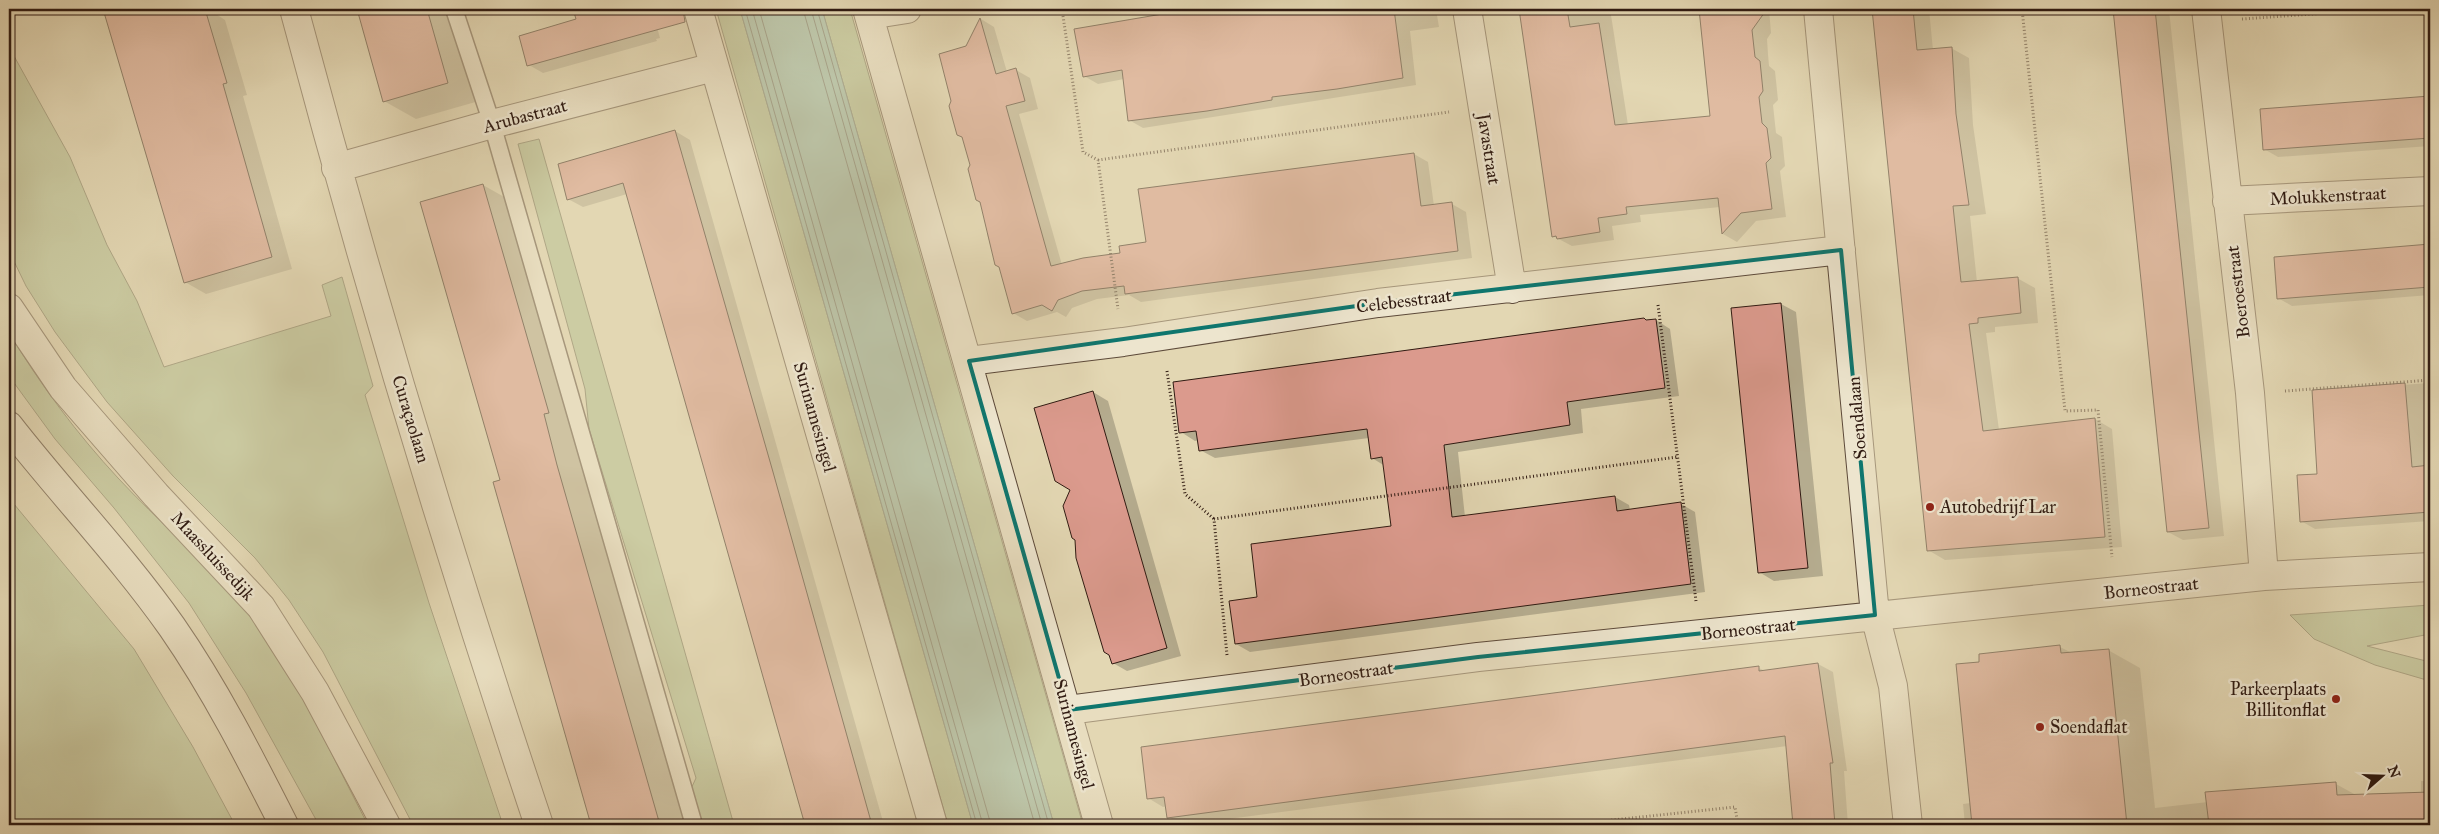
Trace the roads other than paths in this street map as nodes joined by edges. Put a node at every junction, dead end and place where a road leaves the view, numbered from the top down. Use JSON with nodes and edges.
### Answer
{"nodes":[{"id":1,"x":294,"y":9,"type":"edge"},
{"id":2,"x":454,"y":9,"type":"edge"},
{"id":3,"x":698,"y":9,"type":"edge"},
{"id":4,"x":907,"y":9,"type":"edge"},
{"id":5,"x":1467,"y":9,"type":"edge"},
{"id":6,"x":1818,"y":9,"type":"edge"},
{"id":7,"x":868,"y":12,"type":"edge"},
{"id":8,"x":2206,"y":15,"type":"edge"},
{"id":9,"x":714,"y":68,"type":"junction"},
{"id":10,"x":492,"y":124,"type":"junction"},
{"id":11,"x":336,"y":168,"type":"junction"},
{"id":12,"x":2430,"y":190,"type":"edge"},
{"id":13,"x":2227,"y":201,"type":"junction"},
{"id":14,"x":1842,"y":250,"type":"junction"},
{"id":15,"x":1512,"y":289,"type":"junction"},
{"id":16,"x":9,"y":308,"type":"edge"},
{"id":17,"x":969,"y":361,"type":"junction"},
{"id":18,"x":9,"y":426,"type":"edge"},
{"id":19,"x":2430,"y":567,"type":"edge"},
{"id":20,"x":2264,"y":576,"type":"junction"},
{"id":21,"x":1876,"y":615,"type":"junction"},
{"id":22,"x":1068,"y":710,"type":"junction"},
{"id":23,"x":284,"y":825,"type":"edge"},
{"id":24,"x":386,"y":825,"type":"edge"},
{"id":25,"x":539,"y":825,"type":"edge"},
{"id":26,"x":694,"y":825,"type":"edge"},
{"id":27,"x":933,"y":825,"type":"edge"},
{"id":28,"x":1099,"y":825,"type":"edge"},
{"id":29,"x":1908,"y":825,"type":"edge"}],
"edges":[{"from":1,"to":11,"type":"street","name":"Curaçaolaan"},
{"from":2,"to":10,"type":"lane"},
{"from":3,"to":9,"type":"street","name":"Surinamesingel"},
{"from":4,"to":7,"type":"street"},
{"from":5,"to":15,"type":"street","name":"Javastraat"},
{"from":6,"to":14,"type":"street","name":"Soendalaan"},
{"from":7,"to":17,"type":"street","name":"Surinamesingel"},
{"from":8,"to":13,"type":"street","name":"Boeroestraat"},
{"from":9,"to":10,"type":"street","name":"Arubastraat"},
{"from":9,"to":27,"type":"street","name":"Surinamesingel"},
{"from":10,"to":11,"type":"street","name":"Arubastraat"},
{"from":10,"to":26,"type":"lane"},
{"from":11,"to":25,"type":"street","name":"Curaçaolaan"},
{"from":12,"to":13,"type":"street","name":"Molukkenstraat"},
{"from":13,"to":20,"type":"street","name":"Boeroestraat"},
{"from":14,"to":15,"type":"street","name":"Celebesstraat"},
{"from":14,"to":21,"type":"street","name":"Soendalaan"},
{"from":15,"to":17,"type":"street","name":"Celebesstraat"},
{"from":16,"to":24,"type":"street","name":"Maassluissedijk"},
{"from":17,"to":22,"type":"street","name":"Surinamesingel"},
{"from":18,"to":23,"type":"street"},
{"from":19,"to":20,"type":"street","name":"Borneostraat"},
{"from":20,"to":21,"type":"street","name":"Borneostraat"},
{"from":21,"to":22,"type":"street","name":"Borneostraat"},
{"from":21,"to":29,"type":"street","name":"Soendalaan"},
{"from":22,"to":28,"type":"street","name":"Surinamesingel"}]}
